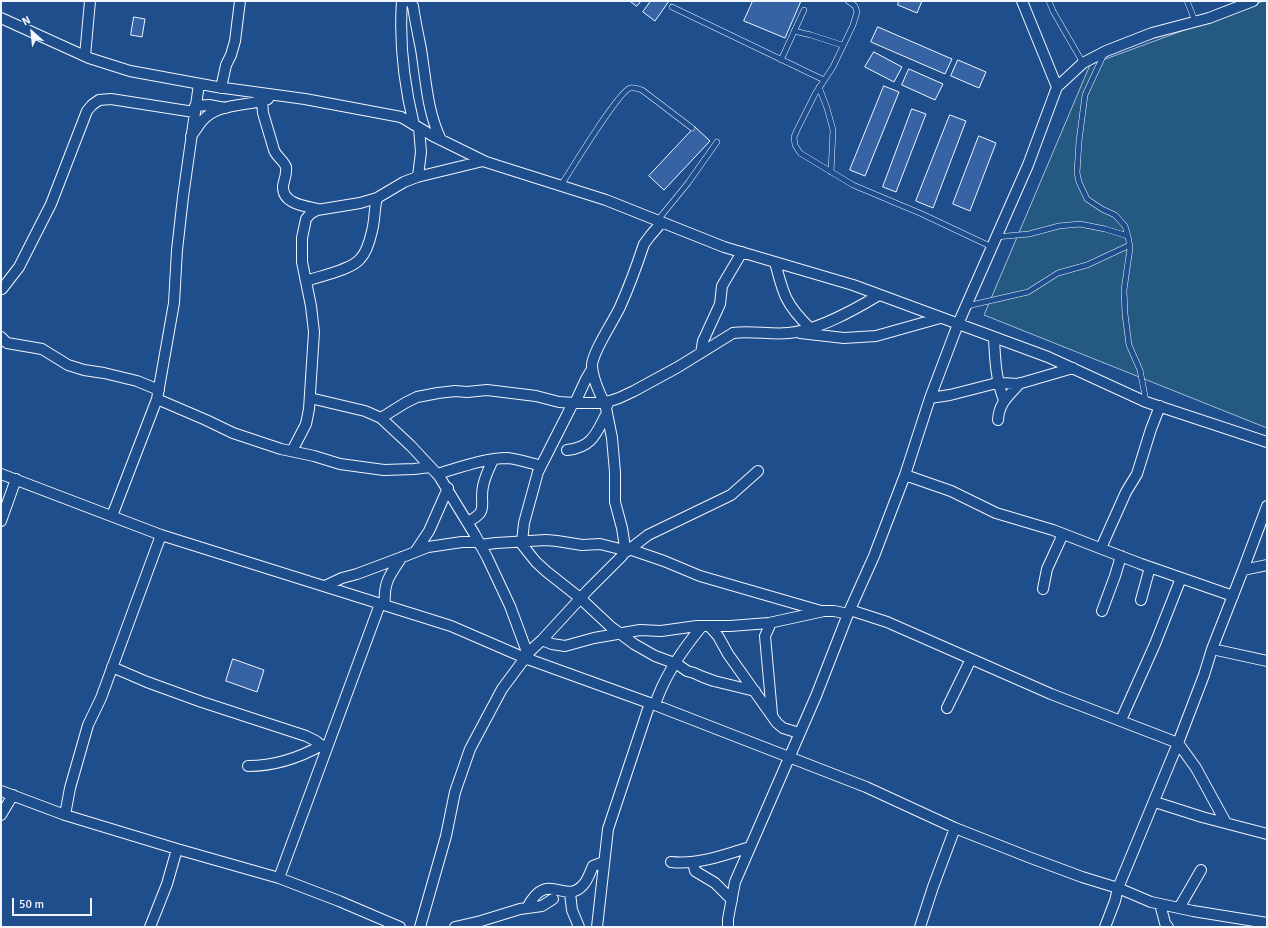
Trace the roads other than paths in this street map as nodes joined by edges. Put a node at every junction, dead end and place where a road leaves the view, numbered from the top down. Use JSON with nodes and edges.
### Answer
{"nodes":[{"id":1,"x":90,"y":1,"type":"edge"},
{"id":2,"x":240,"y":1,"type":"edge"},
{"id":3,"x":402,"y":1,"type":"edge"},
{"id":4,"x":410,"y":1,"type":"edge"},
{"id":5,"x":848,"y":1,"type":"edge"},
{"id":6,"x":1022,"y":1,"type":"edge"},
{"id":7,"x":1049,"y":1,"type":"edge"},
{"id":8,"x":1187,"y":1,"type":"edge"},
{"id":9,"x":1253,"y":1,"type":"edge"},
{"id":10,"x":672,"y":7,"type":"dead end"},
{"id":11,"x":804,"y":10,"type":"dead end"},
{"id":12,"x":1,"y":18,"type":"edge"},
{"id":13,"x":1194,"y":22,"type":"junction"},
{"id":14,"x":794,"y":31,"type":"junction"},
{"id":15,"x":842,"y":45,"type":"junction"},
{"id":16,"x":1104,"y":53,"type":"junction"},
{"id":17,"x":84,"y":56,"type":"junction"},
{"id":18,"x":781,"y":60,"type":"junction"},
{"id":19,"x":1083,"y":63,"type":"junction"},
{"id":20,"x":824,"y":80,"type":"junction"},
{"id":21,"x":199,"y":84,"type":"junction"},
{"id":22,"x":819,"y":87,"type":"junction"},
{"id":23,"x":1057,"y":87,"type":"junction"},
{"id":24,"x":221,"y":88,"type":"junction"},
{"id":25,"x":276,"y":96,"type":"junction"},
{"id":26,"x":262,"y":101,"type":"junction"},
{"id":27,"x":225,"y":108,"type":"junction"},
{"id":28,"x":195,"y":109,"type":"junction"},
{"id":29,"x":417,"y":126,"type":"junction"},
{"id":30,"x":692,"y":128,"type":"dead end"},
{"id":31,"x":191,"y":136,"type":"junction"},
{"id":32,"x":441,"y":140,"type":"junction"},
{"id":33,"x":717,"y":142,"type":"dead end"},
{"id":34,"x":483,"y":161,"type":"junction"},
{"id":35,"x":831,"y":172,"type":"junction"},
{"id":36,"x":418,"y":176,"type":"junction"},
{"id":37,"x":561,"y":185,"type":"junction"},
{"id":38,"x":377,"y":198,"type":"junction"},
{"id":39,"x":318,"y":210,"type":"junction"},
{"id":40,"x":659,"y":222,"type":"junction"},
{"id":41,"x":1128,"y":236,"type":"junction"},
{"id":42,"x":996,"y":237,"type":"junction"},
{"id":43,"x":1130,"y":245,"type":"junction"},
{"id":44,"x":992,"y":247,"type":"junction"},
{"id":45,"x":742,"y":252,"type":"junction"},
{"id":46,"x":775,"y":262,"type":"junction"},
{"id":47,"x":1,"y":279,"type":"edge"},
{"id":48,"x":306,"y":281,"type":"junction"},
{"id":49,"x":2,"y":293,"type":"edge"},
{"id":50,"x":878,"y":295,"type":"junction"},
{"id":51,"x":966,"y":306,"type":"junction"},
{"id":52,"x":940,"y":318,"type":"junction"},
{"id":53,"x":958,"y":324,"type":"junction"},
{"id":54,"x":810,"y":328,"type":"junction"},
{"id":55,"x":794,"y":332,"type":"junction"},
{"id":56,"x":1,"y":337,"type":"edge"},
{"id":57,"x":994,"y":338,"type":"junction"},
{"id":58,"x":701,"y":353,"type":"junction"},
{"id":59,"x":1073,"y":368,"type":"junction"},
{"id":60,"x":592,"y":369,"type":"junction"},
{"id":61,"x":999,"y":383,"type":"junction"},
{"id":62,"x":1020,"y":384,"type":"junction"},
{"id":63,"x":158,"y":394,"type":"junction"},
{"id":64,"x":310,"y":398,"type":"junction"},
{"id":65,"x":930,"y":398,"type":"junction"},
{"id":66,"x":1004,"y":400,"type":"junction"},
{"id":67,"x":606,"y":402,"type":"junction"},
{"id":68,"x":1146,"y":402,"type":"junction"},
{"id":69,"x":574,"y":403,"type":"junction"},
{"id":70,"x":1160,"y":406,"type":"junction"},
{"id":71,"x":607,"y":413,"type":"junction"},
{"id":72,"x":381,"y":418,"type":"junction"},
{"id":73,"x":998,"y":420,"type":"dead end"},
{"id":74,"x":1267,"y":442,"type":"edge"},
{"id":75,"x":567,"y":450,"type":"dead end"},
{"id":76,"x":292,"y":451,"type":"junction"},
{"id":77,"x":493,"y":460,"type":"junction"},
{"id":78,"x":541,"y":466,"type":"junction"},
{"id":79,"x":434,"y":470,"type":"junction"},
{"id":80,"x":758,"y":471,"type":"dead end"},
{"id":81,"x":1,"y":474,"type":"edge"},
{"id":82,"x":905,"y":474,"type":"junction"},
{"id":83,"x":16,"y":479,"type":"junction"},
{"id":84,"x":448,"y":488,"type":"junction"},
{"id":85,"x":1267,"y":506,"type":"edge"},
{"id":86,"x":112,"y":516,"type":"junction"},
{"id":87,"x":1,"y":521,"type":"edge"},
{"id":88,"x":467,"y":522,"type":"junction"},
{"id":89,"x":1063,"y":534,"type":"junction"},
{"id":90,"x":161,"y":535,"type":"junction"},
{"id":91,"x":521,"y":542,"type":"junction"},
{"id":92,"x":480,"y":544,"type":"junction"},
{"id":93,"x":1101,"y":548,"type":"junction"},
{"id":94,"x":625,"y":551,"type":"junction"},
{"id":95,"x":415,"y":552,"type":"junction"},
{"id":96,"x":1121,"y":556,"type":"junction"},
{"id":97,"x":402,"y":557,"type":"junction"},
{"id":98,"x":1267,"y":565,"type":"edge"},
{"id":99,"x":1150,"y":567,"type":"junction"},
{"id":100,"x":1243,"y":570,"type":"junction"},
{"id":101,"x":1181,"y":578,"type":"junction"},
{"id":102,"x":325,"y":586,"type":"junction"},
{"id":103,"x":1043,"y":589,"type":"dead end"},
{"id":104,"x":1233,"y":596,"type":"junction"},
{"id":105,"x":580,"y":598,"type":"junction"},
{"id":106,"x":1141,"y":600,"type":"dead end"},
{"id":107,"x":382,"y":604,"type":"junction"},
{"id":108,"x":822,"y":611,"type":"junction"},
{"id":109,"x":1102,"y":611,"type":"dead end"},
{"id":110,"x":849,"y":612,"type":"junction"},
{"id":111,"x":771,"y":623,"type":"junction"},
{"id":112,"x":706,"y":626,"type":"junction"},
{"id":113,"x":620,"y":634,"type":"junction"},
{"id":114,"x":542,"y":640,"type":"junction"},
{"id":115,"x":1212,"y":649,"type":"junction"},
{"id":116,"x":528,"y":657,"type":"junction"},
{"id":117,"x":971,"y":659,"type":"junction"},
{"id":118,"x":1267,"y":662,"type":"edge"},
{"id":119,"x":675,"y":663,"type":"junction"},
{"id":120,"x":112,"y":667,"type":"junction"},
{"id":121,"x":755,"y":691,"type":"junction"},
{"id":122,"x":653,"y":704,"type":"junction"},
{"id":123,"x":947,"y":708,"type":"dead end"},
{"id":124,"x":772,"y":714,"type":"junction"},
{"id":125,"x":1121,"y":720,"type":"junction"},
{"id":126,"x":799,"y":733,"type":"junction"},
{"id":127,"x":1178,"y":743,"type":"junction"},
{"id":128,"x":324,"y":747,"type":"junction"},
{"id":129,"x":789,"y":756,"type":"junction"},
{"id":130,"x":248,"y":766,"type":"dead end"},
{"id":131,"x":1,"y":791,"type":"edge"},
{"id":132,"x":13,"y":795,"type":"junction"},
{"id":133,"x":1155,"y":802,"type":"junction"},
{"id":134,"x":1,"y":815,"type":"edge"},
{"id":135,"x":65,"y":815,"type":"junction"},
{"id":136,"x":1226,"y":824,"type":"junction"},
{"id":137,"x":954,"y":828,"type":"junction"},
{"id":138,"x":1267,"y":834,"type":"edge"},
{"id":139,"x":750,"y":847,"type":"junction"},
{"id":140,"x":177,"y":850,"type":"junction"},
{"id":141,"x":604,"y":862,"type":"junction"},
{"id":142,"x":671,"y":862,"type":"dead end"},
{"id":143,"x":693,"y":862,"type":"junction"},
{"id":144,"x":1201,"y":870,"type":"dead end"},
{"id":145,"x":279,"y":878,"type":"junction"},
{"id":146,"x":1118,"y":888,"type":"junction"},
{"id":147,"x":570,"y":893,"type":"junction"},
{"id":148,"x":553,"y":899,"type":"dead end"},
{"id":149,"x":732,"y":900,"type":"junction"},
{"id":150,"x":1160,"y":904,"type":"junction"},
{"id":151,"x":527,"y":908,"type":"junction"},
{"id":152,"x":1179,"y":908,"type":"junction"},
{"id":153,"x":1267,"y":923,"type":"edge"},
{"id":154,"x":1248,"y":924,"type":"edge"},
{"id":155,"x":150,"y":927,"type":"edge"},
{"id":156,"x":400,"y":927,"type":"edge"},
{"id":157,"x":420,"y":927,"type":"edge"},
{"id":158,"x":455,"y":927,"type":"edge"},
{"id":159,"x":579,"y":927,"type":"edge"},
{"id":160,"x":598,"y":927,"type":"edge"},
{"id":161,"x":728,"y":927,"type":"edge"},
{"id":162,"x":920,"y":927,"type":"edge"},
{"id":163,"x":1105,"y":927,"type":"edge"},
{"id":164,"x":1168,"y":927,"type":"edge"}],
"edges":[{"from":1,"to":17,"type":"street"},
{"from":2,"to":24,"type":"street"},
{"from":3,"to":29,"type":"street"},
{"from":4,"to":32,"type":"street"},
{"from":5,"to":15,"type":"lane"},
{"from":6,"to":23,"type":"street"},
{"from":7,"to":19,"type":"lane"},
{"from":8,"to":13,"type":"lane"},
{"from":9,"to":13,"type":"street"},
{"from":10,"to":18,"type":"lane"},
{"from":11,"to":14,"type":"lane"},
{"from":12,"to":17,"type":"street"},
{"from":13,"to":16,"type":"street"},
{"from":14,"to":15,"type":"lane"},
{"from":14,"to":18,"type":"lane"},
{"from":15,"to":20,"type":"lane"},
{"from":16,"to":19,"type":"street"},
{"from":16,"to":41,"type":"lane"},
{"from":17,"to":21,"type":"street"},
{"from":18,"to":20,"type":"lane"},
{"from":19,"to":23,"type":"street"},
{"from":20,"to":22,"type":"lane"},
{"from":21,"to":24,"type":"street"},
{"from":21,"to":28,"type":"street"},
{"from":22,"to":35,"type":"lane"},
{"from":22,"to":35,"type":"lane"},
{"from":23,"to":42,"type":"street"},
{"from":24,"to":25,"type":"street"},
{"from":25,"to":26,"type":"street"},
{"from":25,"to":29,"type":"street"},
{"from":26,"to":27,"type":"street"},
{"from":26,"to":39,"type":"street"},
{"from":27,"to":28,"type":"street"},
{"from":27,"to":31,"type":"street"},
{"from":28,"to":31,"type":"street"},
{"from":28,"to":49,"type":"street"},
{"from":29,"to":32,"type":"street"},
{"from":29,"to":36,"type":"street"},
{"from":30,"to":37,"type":"lane"},
{"from":31,"to":63,"type":"street"},
{"from":32,"to":34,"type":"street"},
{"from":33,"to":40,"type":"lane"},
{"from":34,"to":36,"type":"street"},
{"from":34,"to":37,"type":"street"},
{"from":35,"to":44,"type":"lane"},
{"from":36,"to":38,"type":"street"},
{"from":37,"to":40,"type":"street"},
{"from":38,"to":39,"type":"street"},
{"from":38,"to":48,"type":"street"},
{"from":39,"to":48,"type":"street"},
{"from":40,"to":45,"type":"street"},
{"from":40,"to":60,"type":"street"},
{"from":41,"to":42,"type":"lane"},
{"from":41,"to":43,"type":"lane"},
{"from":42,"to":44,"type":"street"},
{"from":43,"to":51,"type":"lane"},
{"from":43,"to":68,"type":"lane"},
{"from":44,"to":51,"type":"street"},
{"from":45,"to":46,"type":"street"},
{"from":45,"to":58,"type":"street"},
{"from":46,"to":50,"type":"street"},
{"from":46,"to":54,"type":"street"},
{"from":47,"to":49,"type":"street"},
{"from":48,"to":64,"type":"street"},
{"from":50,"to":52,"type":"street"},
{"from":50,"to":54,"type":"street"},
{"from":51,"to":53,"type":"street"},
{"from":52,"to":53,"type":"street"},
{"from":52,"to":55,"type":"street"},
{"from":53,"to":57,"type":"street"},
{"from":53,"to":65,"type":"street"},
{"from":54,"to":55,"type":"street"},
{"from":55,"to":58,"type":"street"},
{"from":56,"to":63,"type":"street"},
{"from":57,"to":59,"type":"street"},
{"from":57,"to":61,"type":"street"},
{"from":58,"to":67,"type":"street"},
{"from":59,"to":62,"type":"street"},
{"from":59,"to":68,"type":"street"},
{"from":60,"to":67,"type":"street"},
{"from":60,"to":69,"type":"street"},
{"from":61,"to":62,"type":"street"},
{"from":61,"to":65,"type":"street"},
{"from":61,"to":66,"type":"street"},
{"from":62,"to":66,"type":"street"},
{"from":63,"to":76,"type":"street"},
{"from":63,"to":86,"type":"street"},
{"from":64,"to":72,"type":"street"},
{"from":64,"to":76,"type":"street"},
{"from":65,"to":82,"type":"street"},
{"from":66,"to":73,"type":"street"},
{"from":67,"to":69,"type":"street"},
{"from":67,"to":71,"type":"street"},
{"from":68,"to":70,"type":"street"},
{"from":69,"to":72,"type":"street"},
{"from":69,"to":78,"type":"street"},
{"from":70,"to":74,"type":"street"},
{"from":70,"to":93,"type":"street"},
{"from":71,"to":75,"type":"street"},
{"from":71,"to":94,"type":"street"},
{"from":72,"to":79,"type":"street"},
{"from":76,"to":79,"type":"street"},
{"from":77,"to":78,"type":"street"},
{"from":77,"to":79,"type":"street"},
{"from":77,"to":88,"type":"street"},
{"from":78,"to":91,"type":"street"},
{"from":79,"to":84,"type":"street"},
{"from":80,"to":94,"type":"street"},
{"from":81,"to":83,"type":"street"},
{"from":82,"to":89,"type":"street"},
{"from":82,"to":110,"type":"street"},
{"from":83,"to":86,"type":"street"},
{"from":83,"to":87,"type":"street"},
{"from":84,"to":88,"type":"street"},
{"from":84,"to":95,"type":"street"},
{"from":85,"to":100,"type":"street"},
{"from":86,"to":90,"type":"street"},
{"from":88,"to":92,"type":"street"},
{"from":89,"to":93,"type":"street"},
{"from":89,"to":103,"type":"street"},
{"from":90,"to":102,"type":"street"},
{"from":90,"to":120,"type":"street"},
{"from":91,"to":92,"type":"street"},
{"from":91,"to":94,"type":"street"},
{"from":91,"to":105,"type":"street"},
{"from":92,"to":95,"type":"street"},
{"from":92,"to":116,"type":"street"},
{"from":93,"to":96,"type":"street"},
{"from":94,"to":105,"type":"street"},
{"from":94,"to":108,"type":"street"},
{"from":95,"to":97,"type":"street"},
{"from":96,"to":99,"type":"street"},
{"from":96,"to":109,"type":"street"},
{"from":97,"to":102,"type":"street"},
{"from":97,"to":107,"type":"street"},
{"from":98,"to":100,"type":"street"},
{"from":99,"to":101,"type":"street"},
{"from":99,"to":106,"type":"street"},
{"from":100,"to":104,"type":"street"},
{"from":101,"to":104,"type":"street"},
{"from":101,"to":125,"type":"street"},
{"from":102,"to":107,"type":"street"},
{"from":104,"to":115,"type":"street"},
{"from":105,"to":113,"type":"street"},
{"from":105,"to":114,"type":"street"},
{"from":107,"to":116,"type":"street"},
{"from":107,"to":128,"type":"street"},
{"from":108,"to":110,"type":"street"},
{"from":108,"to":111,"type":"street"},
{"from":110,"to":117,"type":"street"},
{"from":110,"to":126,"type":"street"},
{"from":111,"to":112,"type":"street"},
{"from":111,"to":124,"type":"street"},
{"from":112,"to":113,"type":"street"},
{"from":112,"to":119,"type":"street"},
{"from":112,"to":121,"type":"street"},
{"from":113,"to":114,"type":"street"},
{"from":113,"to":119,"type":"street"},
{"from":114,"to":116,"type":"street"},
{"from":115,"to":118,"type":"street"},
{"from":115,"to":127,"type":"street"},
{"from":116,"to":122,"type":"street"},
{"from":116,"to":157,"type":"street"},
{"from":117,"to":123,"type":"street"},
{"from":117,"to":125,"type":"street"},
{"from":119,"to":121,"type":"street"},
{"from":119,"to":122,"type":"street"},
{"from":120,"to":128,"type":"street"},
{"from":120,"to":135,"type":"street"},
{"from":121,"to":124,"type":"street"},
{"from":122,"to":129,"type":"street"},
{"from":122,"to":141,"type":"street"},
{"from":124,"to":126,"type":"street"},
{"from":125,"to":127,"type":"street"},
{"from":126,"to":129,"type":"street"},
{"from":127,"to":133,"type":"street"},
{"from":127,"to":136,"type":"street"},
{"from":128,"to":130,"type":"street"},
{"from":128,"to":145,"type":"street"},
{"from":129,"to":137,"type":"street"},
{"from":129,"to":139,"type":"street"},
{"from":131,"to":132,"type":"street"},
{"from":132,"to":134,"type":"street"},
{"from":132,"to":135,"type":"street"},
{"from":133,"to":136,"type":"street"},
{"from":133,"to":146,"type":"street"},
{"from":135,"to":140,"type":"street"},
{"from":136,"to":138,"type":"street"},
{"from":137,"to":146,"type":"street"},
{"from":137,"to":162,"type":"street"},
{"from":139,"to":143,"type":"street"},
{"from":139,"to":149,"type":"street"},
{"from":140,"to":145,"type":"street"},
{"from":140,"to":155,"type":"street"},
{"from":141,"to":147,"type":"street"},
{"from":141,"to":160,"type":"street"},
{"from":142,"to":143,"type":"street"},
{"from":143,"to":149,"type":"street"},
{"from":144,"to":152,"type":"street"},
{"from":145,"to":156,"type":"street"},
{"from":146,"to":150,"type":"street"},
{"from":146,"to":163,"type":"street"},
{"from":147,"to":151,"type":"street"},
{"from":147,"to":159,"type":"street"},
{"from":148,"to":151,"type":"street"},
{"from":149,"to":161,"type":"street"},
{"from":150,"to":152,"type":"street"},
{"from":150,"to":164,"type":"street"},
{"from":151,"to":158,"type":"street"},
{"from":152,"to":154,"type":"street"},
{"from":153,"to":154,"type":"street"}]}
